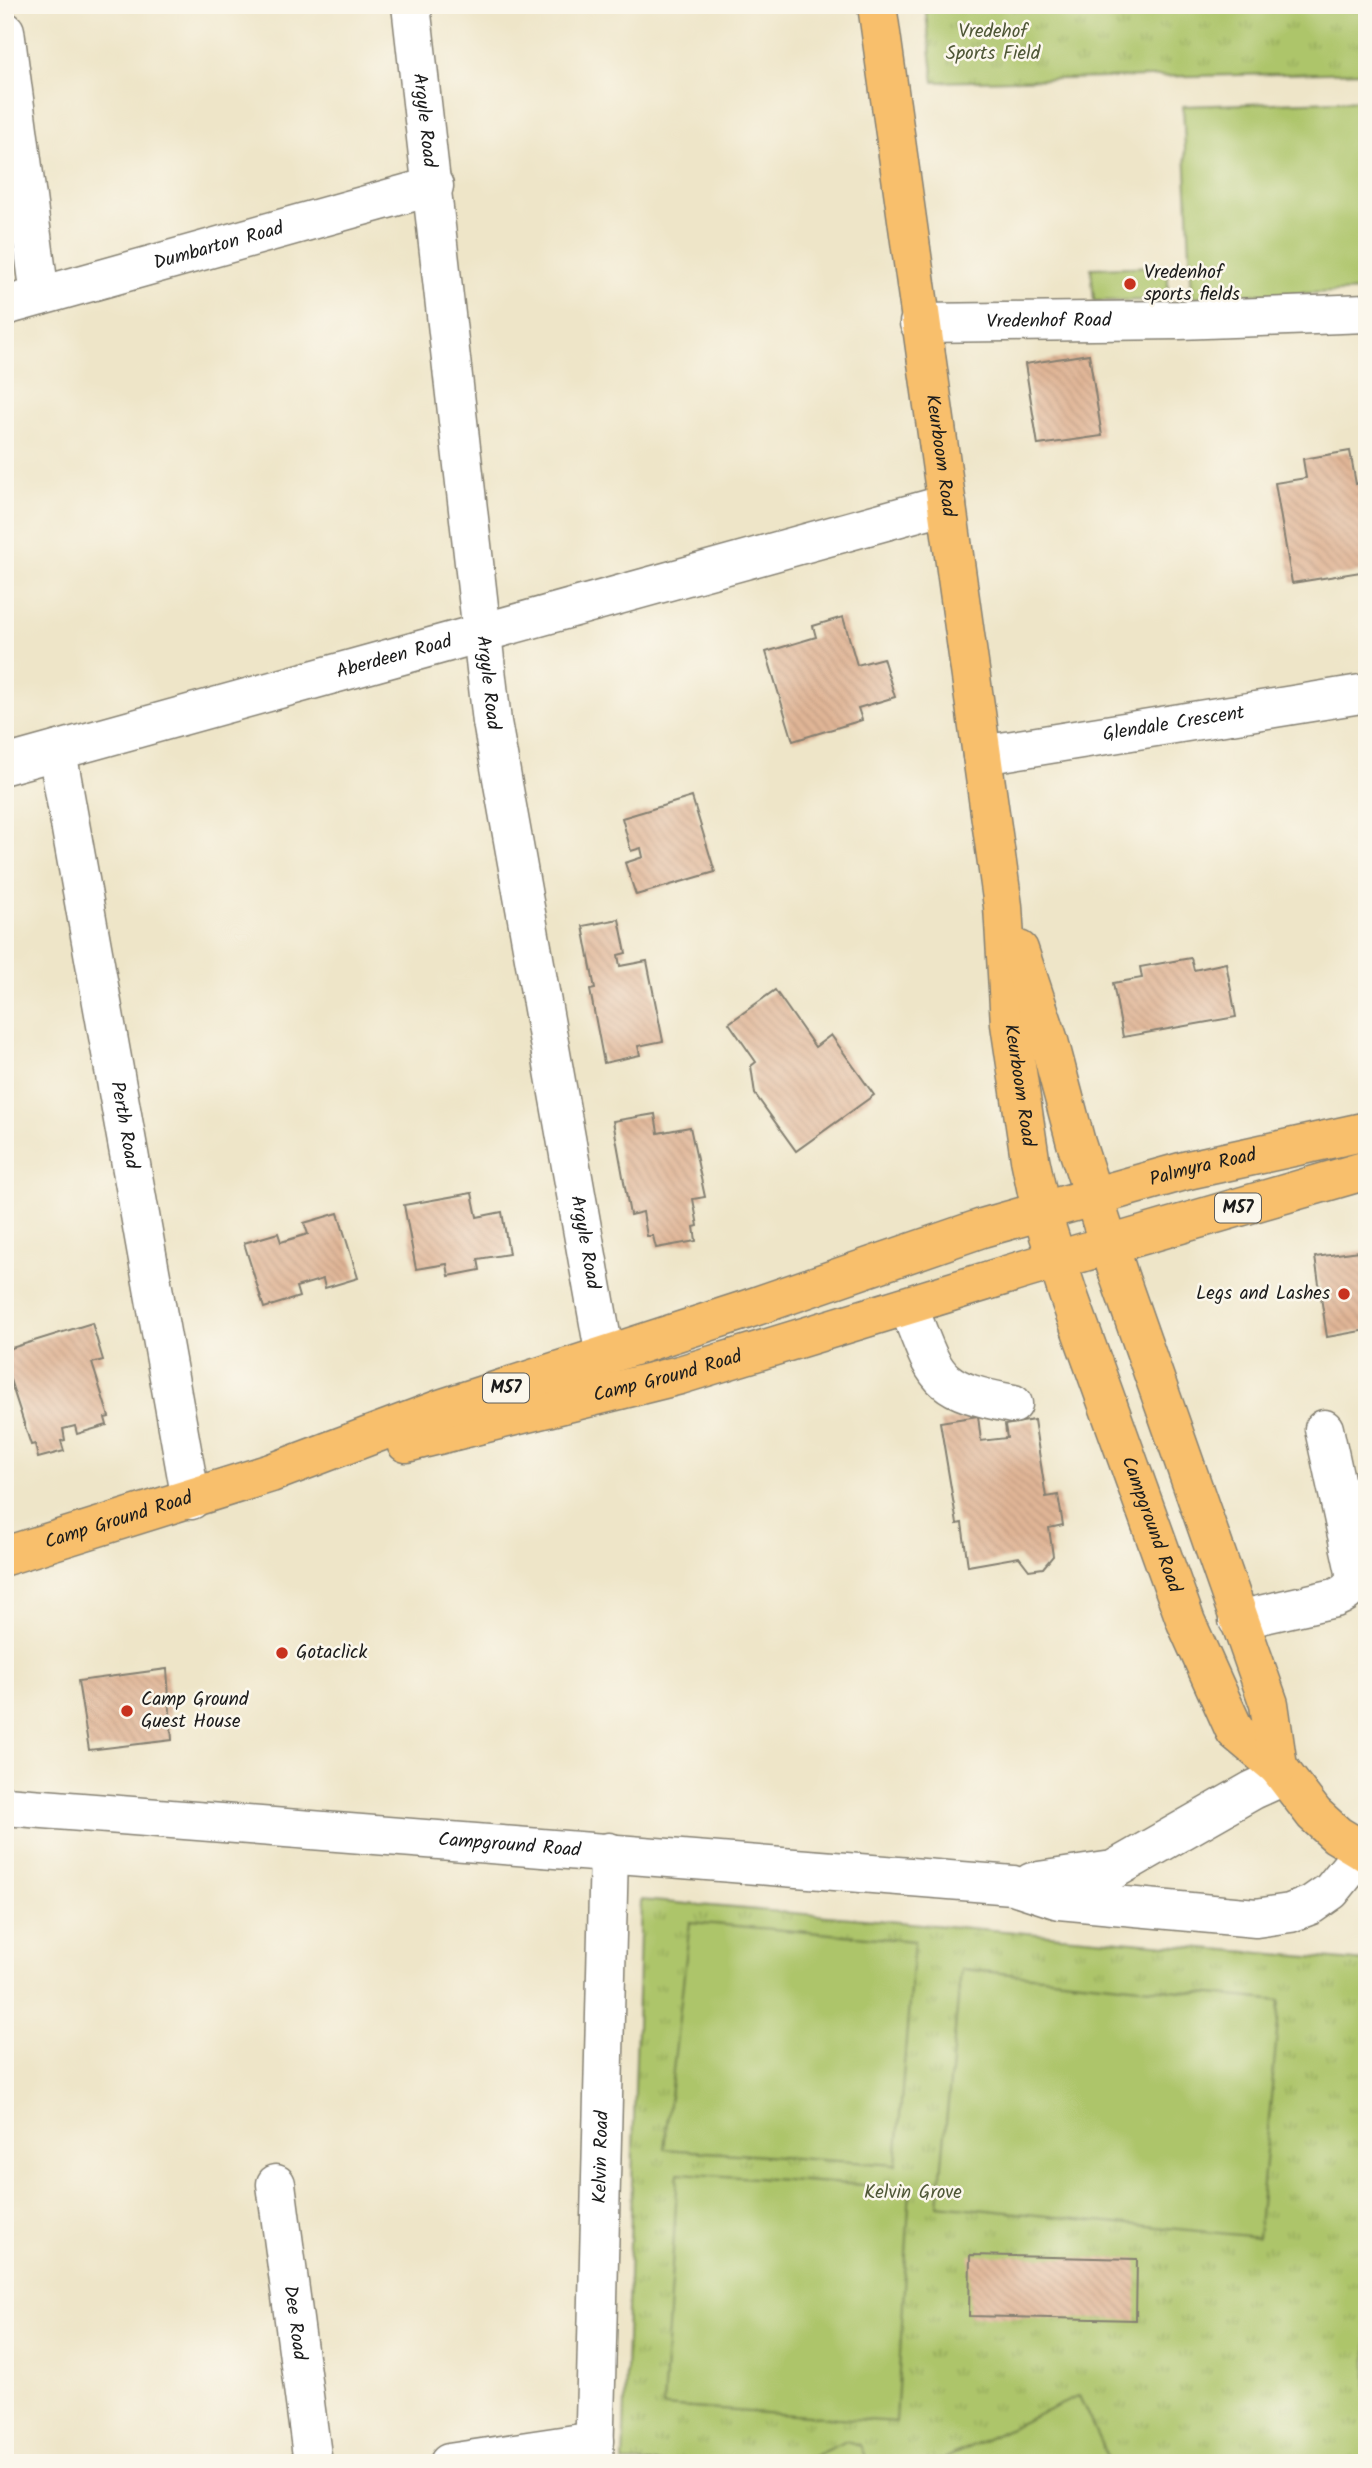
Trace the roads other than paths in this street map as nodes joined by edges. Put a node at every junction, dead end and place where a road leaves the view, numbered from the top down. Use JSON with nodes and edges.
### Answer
{"nodes":[{"id":1,"x":411,"y":5,"type":"edge"},
{"id":2,"x":877,"y":5,"type":"edge"},
{"id":3,"x":5,"y":31,"type":"edge"},
{"id":4,"x":433,"y":186,"type":"junction"},
{"id":5,"x":22,"y":301,"type":"edge"},
{"id":6,"x":1367,"y":313,"type":"edge"},
{"id":7,"x":919,"y":323,"type":"junction"},
{"id":8,"x":947,"y":504,"type":"junction"},
{"id":9,"x":480,"y":635,"type":"junction"},
{"id":10,"x":1367,"y":693,"type":"edge"},
{"id":11,"x":57,"y":751,"type":"junction"},
{"id":12,"x":982,"y":754,"type":"junction"},
{"id":13,"x":5,"y":765,"type":"edge"},
{"id":14,"x":1003,"y":906,"type":"junction"},
{"id":15,"x":1367,"y":1131,"type":"edge"},
{"id":16,"x":1367,"y":1170,"type":"edge"},
{"id":17,"x":1093,"y":1195,"type":"junction"},
{"id":18,"x":1041,"y":1211,"type":"junction"},
{"id":19,"x":1110,"y":1247,"type":"junction"},
{"id":20,"x":1057,"y":1262,"type":"junction"},
{"id":21,"x":908,"y":1306,"type":"junction"},
{"id":22,"x":604,"y":1357,"type":"junction"},
{"id":23,"x":1013,"y":1404,"type":"dead end"},
{"id":24,"x":1324,"y":1429,"type":"dead end"},
{"id":25,"x":271,"y":1473,"type":"junction"},
{"id":26,"x":191,"y":1500,"type":"junction"},
{"id":27,"x":5,"y":1556,"type":"edge"},
{"id":28,"x":1238,"y":1620,"type":"junction"},
{"id":29,"x":1281,"y":1772,"type":"junction"},
{"id":30,"x":5,"y":1806,"type":"edge"},
{"id":31,"x":610,"y":1852,"type":"junction"},
{"id":32,"x":1365,"y":1852,"type":"edge"},
{"id":33,"x":1013,"y":1885,"type":"junction"},
{"id":34,"x":276,"y":2184,"type":"dead end"},
{"id":35,"x":594,"y":2452,"type":"edge"},
{"id":36,"x":313,"y":2463,"type":"edge"},
{"id":37,"x":449,"y":2463,"type":"edge"}],
"edges":[{"from":1,"to":4,"type":"street","name":"Argyle Road"},
{"from":2,"to":7,"type":"main road","name":"Keurboom Road"},
{"from":3,"to":5,"type":"street"},
{"from":4,"to":5,"type":"street","name":"Dumbarton Road"},
{"from":4,"to":9,"type":"street","name":"Argyle Road"},
{"from":6,"to":7,"type":"street","name":"Vredenhof Road"},
{"from":7,"to":8,"type":"main road","name":"Keurboom Road"},
{"from":8,"to":9,"type":"street","name":"Aberdeen Road"},
{"from":8,"to":12,"type":"main road","name":"Keurboom Road"},
{"from":9,"to":11,"type":"street","name":"Aberdeen Road"},
{"from":9,"to":22,"type":"street","name":"Argyle Road"},
{"from":10,"to":12,"type":"street","name":"Glendale Crescent"},
{"from":11,"to":13,"type":"street","name":"Aberdeen Road"},
{"from":11,"to":26,"type":"street","name":"Perth Road"},
{"from":12,"to":14,"type":"main road","name":"Keurboom Road"},
{"from":14,"to":17,"type":"main road","name":"Keurboom Road"},
{"from":14,"to":18,"type":"main road","name":"Keurboom Road"},
{"from":15,"to":17,"type":"main road","name":"Palmyra Road","number":"M57"},
{"from":16,"to":19,"type":"main road","number":"M57"},
{"from":17,"to":18,"type":"main road","name":"Palmyra Road","number":"M57"},
{"from":17,"to":19,"type":"main road","name":"Keurboom Road"},
{"from":18,"to":20,"type":"main road","name":"Keurboom Road"},
{"from":18,"to":22,"type":"main road","name":"Camp Ground Road","number":"M57"},
{"from":19,"to":20,"type":"main road","number":"M57"},
{"from":19,"to":28,"type":"main road"},
{"from":20,"to":21,"type":"main road","name":"Camp Ground Road","number":"M57"},
{"from":20,"to":29,"type":"main road","name":"Campground Road"},
{"from":21,"to":23,"type":"street"},
{"from":21,"to":25,"type":"main road","name":"Camp Ground Road","number":"M57"},
{"from":22,"to":25,"type":"main road","name":"Camp Ground Road","number":"M57"},
{"from":24,"to":28,"type":"street"},
{"from":25,"to":26,"type":"main road","name":"Camp Ground Road","number":"M57"},
{"from":26,"to":27,"type":"main road","name":"Camp Ground Road","number":"M57"},
{"from":28,"to":29,"type":"main road"},
{"from":29,"to":32,"type":"main road","name":"Campground Road"},
{"from":29,"to":33,"type":"street","name":"Campground Road"},
{"from":30,"to":31,"type":"street","name":"Campground Road"},
{"from":31,"to":33,"type":"street","name":"Campground Road"},
{"from":31,"to":35,"type":"street","name":"Kelvin Road"},
{"from":32,"to":33,"type":"street","name":"Campground Road"},
{"from":34,"to":36,"type":"street","name":"Dee Road"},
{"from":35,"to":37,"type":"street"}]}
